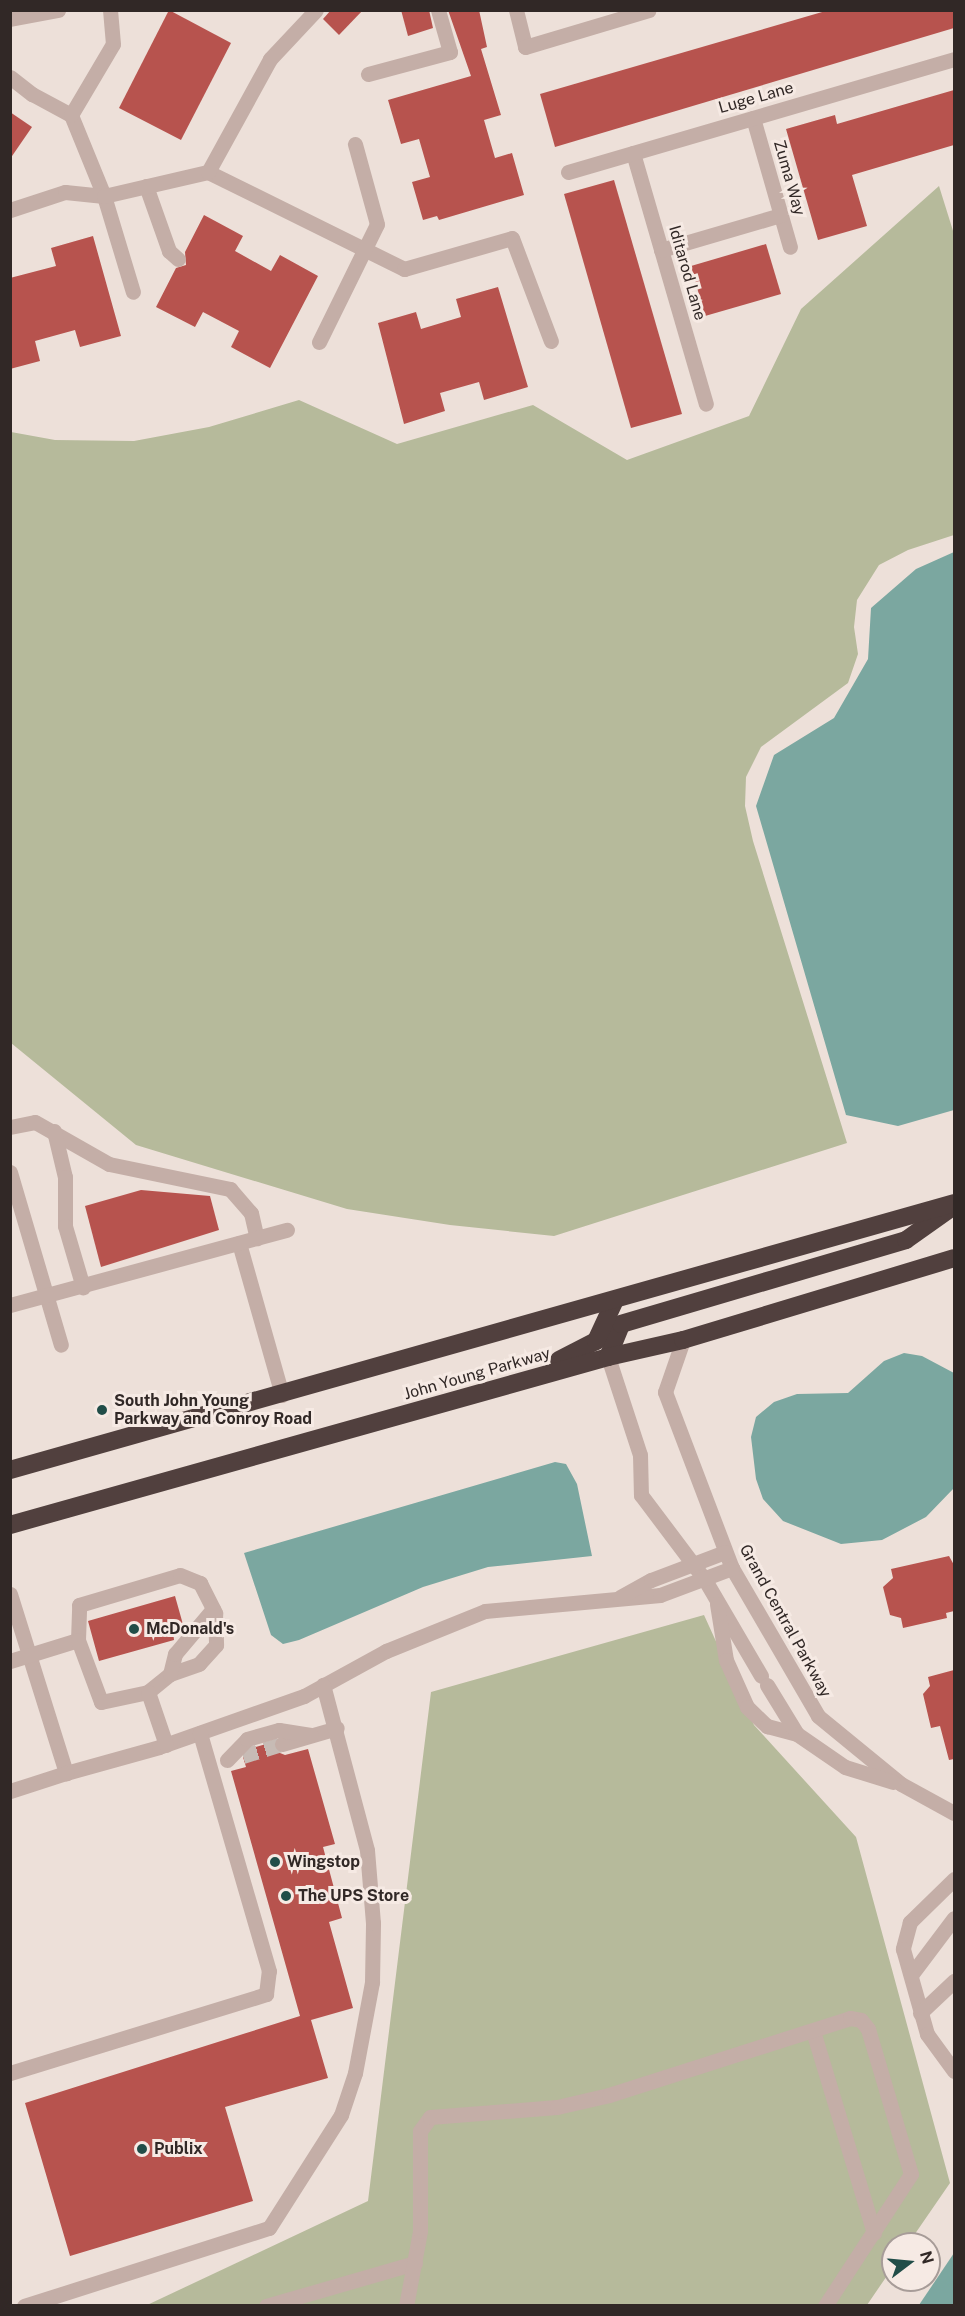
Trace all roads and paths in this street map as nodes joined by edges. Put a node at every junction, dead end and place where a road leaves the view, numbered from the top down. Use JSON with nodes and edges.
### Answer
{"nodes":[{"id":1,"x":58,"y":10,"type":"edge"},
{"id":2,"x":110,"y":10,"type":"edge"},
{"id":3,"x":316,"y":10,"type":"edge"},
{"id":4,"x":438,"y":10,"type":"edge"},
{"id":5,"x":516,"y":10,"type":"edge"},
{"id":6,"x":649,"y":10,"type":"edge"},
{"id":7,"x":10,"y":19,"type":"edge"},
{"id":8,"x":954,"y":59,"type":"edge"},
{"id":9,"x":368,"y":74,"type":"dead end"},
{"id":10,"x":10,"y":76,"type":"edge"},
{"id":11,"x":71,"y":115,"type":"junction"},
{"id":12,"x":753,"y":118,"type":"junction"},
{"id":13,"x":355,"y":144,"type":"dead end"},
{"id":14,"x":633,"y":153,"type":"junction"},
{"id":15,"x":208,"y":172,"type":"junction"},
{"id":16,"x":568,"y":172,"type":"dead end"},
{"id":17,"x":146,"y":186,"type":"junction"},
{"id":18,"x":104,"y":195,"type":"junction"},
{"id":19,"x":10,"y":210,"type":"edge"},
{"id":20,"x":781,"y":215,"type":"junction"},
{"id":21,"x":790,"y":247,"type":"dead end"},
{"id":22,"x":364,"y":249,"type":"junction"},
{"id":23,"x":661,"y":250,"type":"junction"},
{"id":24,"x":177,"y":259,"type":"dead end"},
{"id":25,"x":133,"y":292,"type":"dead end"},
{"id":26,"x":551,"y":341,"type":"dead end"},
{"id":27,"x":319,"y":342,"type":"dead end"},
{"id":28,"x":706,"y":404,"type":"dead end"},
{"id":29,"x":10,"y":1127,"type":"edge"},
{"id":30,"x":54,"y":1131,"type":"junction"},
{"id":31,"x":10,"y":1172,"type":"edge"},
{"id":32,"x":954,"y":1204,"type":"edge"},
{"id":33,"x":287,"y":1230,"type":"dead end"},
{"id":34,"x":257,"y":1238,"type":"junction"},
{"id":35,"x":239,"y":1243,"type":"junction"},
{"id":36,"x":954,"y":1258,"type":"edge"},
{"id":37,"x":83,"y":1287,"type":"junction"},
{"id":38,"x":46,"y":1296,"type":"junction"},
{"id":39,"x":614,"y":1302,"type":"junction"},
{"id":40,"x":10,"y":1305,"type":"edge"},
{"id":41,"x":683,"y":1340,"type":"junction"},
{"id":42,"x":61,"y":1345,"type":"dead end"},
{"id":43,"x":608,"y":1357,"type":"junction"},
{"id":44,"x":516,"y":1383,"type":"junction"},
{"id":45,"x":282,"y":1395,"type":"junction"},
{"id":46,"x":10,"y":1470,"type":"edge"},
{"id":47,"x":10,"y":1525,"type":"edge"},
{"id":48,"x":725,"y":1552,"type":"junction"},
{"id":49,"x":691,"y":1563,"type":"junction"},
{"id":50,"x":732,"y":1569,"type":"junction"},
{"id":51,"x":705,"y":1580,"type":"junction"},
{"id":52,"x":10,"y":1594,"type":"edge"},
{"id":53,"x":716,"y":1598,"type":"junction"},
{"id":54,"x":615,"y":1600,"type":"junction"},
{"id":55,"x":213,"y":1609,"type":"junction"},
{"id":56,"x":78,"y":1640,"type":"junction"},
{"id":57,"x":29,"y":1656,"type":"junction"},
{"id":58,"x":10,"y":1661,"type":"edge"},
{"id":59,"x":170,"y":1674,"type":"junction"},
{"id":60,"x":323,"y":1685,"type":"junction"},
{"id":61,"x":148,"y":1692,"type":"junction"},
{"id":62,"x":806,"y":1696,"type":"junction"},
{"id":63,"x":786,"y":1716,"type":"junction"},
{"id":64,"x":337,"y":1728,"type":"junction"},
{"id":65,"x":200,"y":1733,"type":"junction"},
{"id":66,"x":797,"y":1734,"type":"junction"},
{"id":67,"x":312,"y":1736,"type":"junction"},
{"id":68,"x":282,"y":1744,"type":"tunnel mouth"},
{"id":69,"x":165,"y":1745,"type":"junction"},
{"id":70,"x":243,"y":1756,"type":"tunnel mouth"},
{"id":71,"x":227,"y":1760,"type":"junction"},
{"id":72,"x":209,"y":1765,"type":"junction"},
{"id":73,"x":66,"y":1773,"type":"junction"},
{"id":74,"x":901,"y":1784,"type":"junction"},
{"id":75,"x":10,"y":1791,"type":"edge"},
{"id":76,"x":954,"y":1813,"type":"edge"},
{"id":77,"x":954,"y":1879,"type":"edge"},
{"id":78,"x":954,"y":1918,"type":"edge"},
{"id":79,"x":912,"y":1975,"type":"junction"},
{"id":80,"x":954,"y":1981,"type":"edge"},
{"id":81,"x":920,"y":2013,"type":"junction"},
{"id":82,"x":813,"y":2031,"type":"junction"},
{"id":83,"x":954,"y":2071,"type":"edge"},
{"id":84,"x":10,"y":2073,"type":"edge"},
{"id":85,"x":874,"y":2233,"type":"junction"},
{"id":86,"x":415,"y":2263,"type":"junction"},
{"id":87,"x":24,"y":2306,"type":"edge"},
{"id":88,"x":266,"y":2306,"type":"edge"},
{"id":89,"x":406,"y":2306,"type":"edge"},
{"id":90,"x":825,"y":2306,"type":"edge"}],
"edges":[{"from":1,"to":7,"type":"street"},
{"from":2,"to":11,"type":"street"},
{"from":3,"to":15,"type":"street"},
{"from":4,"to":9,"type":"street"},
{"from":5,"to":6,"type":"street"},
{"from":8,"to":12,"type":"street","name":"Luge Lane"},
{"from":10,"to":11,"type":"street"},
{"from":11,"to":18,"type":"street"},
{"from":12,"to":14,"type":"street","name":"Luge Lane"},
{"from":12,"to":20,"type":"street","name":"Zuma Way"},
{"from":13,"to":22,"type":"street"},
{"from":14,"to":16,"type":"street","name":"Luge Lane"},
{"from":14,"to":23,"type":"street","name":"Iditarod Lane"},
{"from":15,"to":17,"type":"street"},
{"from":15,"to":22,"type":"street"},
{"from":17,"to":18,"type":"street"},
{"from":17,"to":24,"type":"street"},
{"from":18,"to":19,"type":"street"},
{"from":18,"to":25,"type":"street"},
{"from":20,"to":21,"type":"street","name":"Zuma Way"},
{"from":20,"to":23,"type":"street"},
{"from":22,"to":26,"type":"street"},
{"from":22,"to":27,"type":"street"},
{"from":23,"to":28,"type":"street","name":"Iditarod Lane"},
{"from":29,"to":30,"type":"street"},
{"from":30,"to":34,"type":"street"},
{"from":30,"to":37,"type":"street"},
{"from":31,"to":38,"type":"street"},
{"from":32,"to":39,"type":"highway","name":"John Young Parkway"},
{"from":32,"to":43,"type":"highway"},
{"from":33,"to":34,"type":"street"},
{"from":34,"to":35,"type":"street"},
{"from":35,"to":37,"type":"street"},
{"from":35,"to":45,"type":"street"},
{"from":36,"to":41,"type":"highway","name":"John Young Parkway"},
{"from":37,"to":38,"type":"street"},
{"from":38,"to":40,"type":"street"},
{"from":38,"to":42,"type":"street"},
{"from":39,"to":44,"type":"highway"},
{"from":39,"to":45,"type":"highway","name":"John Young Parkway"},
{"from":41,"to":43,"type":"highway","name":"John Young Parkway"},
{"from":41,"to":48,"type":"street","name":"Grand Central Parkway"},
{"from":43,"to":44,"type":"highway","name":"John Young Parkway"},
{"from":43,"to":49,"type":"street","name":"Grand Central Parkway"},
{"from":44,"to":47,"type":"highway","name":"John Young Parkway"},
{"from":45,"to":46,"type":"highway","name":"John Young Parkway"},
{"from":48,"to":49,"type":"street"},
{"from":48,"to":50,"type":"street","name":"Grand Central Parkway"},
{"from":49,"to":51,"type":"street","name":"Grand Central Parkway"},
{"from":49,"to":54,"type":"street"},
{"from":50,"to":51,"type":"street"},
{"from":50,"to":62,"type":"street","name":"Grand Central Parkway"},
{"from":51,"to":53,"type":"street","name":"Grand Central Parkway"},
{"from":51,"to":54,"type":"street"},
{"from":52,"to":57,"type":"street"},
{"from":53,"to":63,"type":"street","name":"Grand Central Parkway"},
{"from":53,"to":66,"type":"street"},
{"from":54,"to":60,"type":"street"},
{"from":55,"to":56,"type":"street"},
{"from":55,"to":59,"type":"street"},
{"from":55,"to":59,"type":"street"},
{"from":56,"to":57,"type":"street"},
{"from":56,"to":61,"type":"street"},
{"from":57,"to":58,"type":"street"},
{"from":57,"to":73,"type":"street"},
{"from":59,"to":61,"type":"street"},
{"from":60,"to":64,"type":"street"},
{"from":60,"to":65,"type":"street"},
{"from":61,"to":69,"type":"street"},
{"from":62,"to":63,"type":"street"},
{"from":62,"to":74,"type":"street","name":"Grand Central Parkway"},
{"from":63,"to":66,"type":"street","name":"Grand Central Parkway"},
{"from":64,"to":67,"type":"street"},
{"from":64,"to":87,"type":"street"},
{"from":65,"to":69,"type":"street"},
{"from":65,"to":72,"type":"street"},
{"from":66,"to":74,"type":"street","name":"Grand Central Parkway"},
{"from":67,"to":68,"type":"street"},
{"from":67,"to":71,"type":"street"},
{"from":69,"to":73,"type":"street"},
{"from":70,"to":71,"type":"street"},
{"from":71,"to":72,"type":"street"},
{"from":72,"to":84,"type":"street"},
{"from":73,"to":75,"type":"street"},
{"from":74,"to":76,"type":"street","name":"Grand Central Parkway"},
{"from":77,"to":79,"type":"street"},
{"from":78,"to":79,"type":"street"},
{"from":79,"to":81,"type":"street"},
{"from":80,"to":81,"type":"street"},
{"from":81,"to":83,"type":"street"},
{"from":82,"to":85,"type":"street"},
{"from":82,"to":85,"type":"street"},
{"from":82,"to":86,"type":"street"},
{"from":85,"to":90,"type":"street"},
{"from":86,"to":88,"type":"street"},
{"from":86,"to":89,"type":"street"}]}
